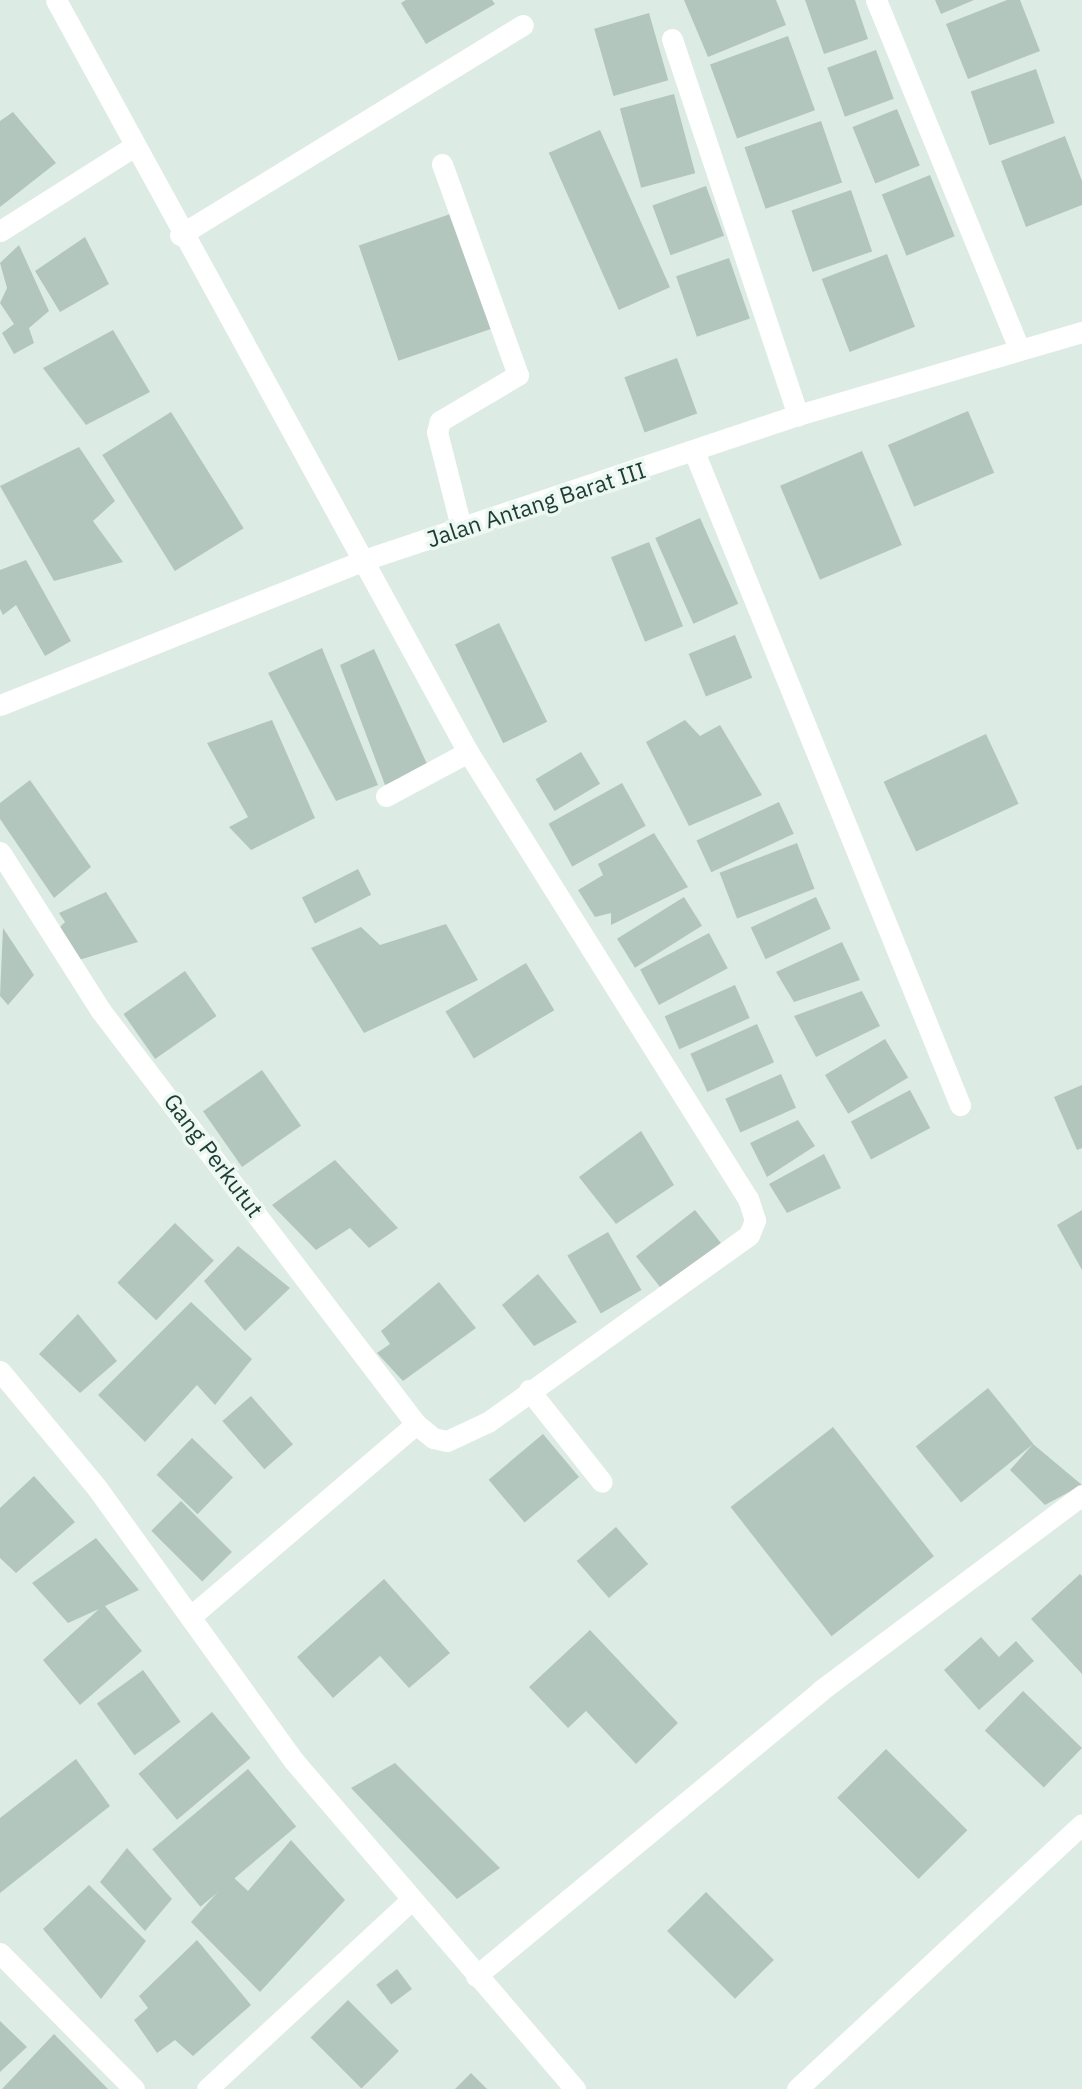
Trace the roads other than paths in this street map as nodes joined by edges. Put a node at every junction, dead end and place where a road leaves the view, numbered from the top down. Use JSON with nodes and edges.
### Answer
{"nodes":[{"id":1,"x":56,"y":0,"type":"edge"},
{"id":2,"x":876,"y":0,"type":"edge"},
{"id":3,"x":523,"y":25,"type":"dead end"},
{"id":4,"x":672,"y":39,"type":"dead end"},
{"id":5,"x":134,"y":147,"type":"junction"},
{"id":6,"x":442,"y":164,"type":"dead end"},
{"id":7,"x":0,"y":231,"type":"edge"},
{"id":8,"x":180,"y":235,"type":"junction"},
{"id":9,"x":1082,"y":332,"type":"edge"},
{"id":10,"x":1019,"y":348,"type":"junction"},
{"id":11,"x":798,"y":415,"type":"junction"},
{"id":12,"x":695,"y":454,"type":"junction"},
{"id":13,"x":461,"y":527,"type":"junction"},
{"id":14,"x":367,"y":559,"type":"junction"},
{"id":15,"x":0,"y":705,"type":"edge"},
{"id":16,"x":468,"y":752,"type":"junction"},
{"id":17,"x":386,"y":796,"type":"dead end"},
{"id":18,"x":0,"y":852,"type":"edge"},
{"id":19,"x":960,"y":1105,"type":"dead end"},
{"id":20,"x":0,"y":1371,"type":"edge"},
{"id":21,"x":529,"y":1390,"type":"junction"},
{"id":22,"x":416,"y":1424,"type":"junction"},
{"id":23,"x":602,"y":1482,"type":"dead end"},
{"id":24,"x":1082,"y":1495,"type":"edge"},
{"id":25,"x":190,"y":1617,"type":"junction"},
{"id":26,"x":1082,"y":1824,"type":"edge"},
{"id":27,"x":411,"y":1901,"type":"junction"},
{"id":28,"x":0,"y":1953,"type":"edge"},
{"id":29,"x":476,"y":1976,"type":"junction"},
{"id":30,"x":134,"y":2089,"type":"edge"},
{"id":31,"x":207,"y":2089,"type":"edge"},
{"id":32,"x":576,"y":2089,"type":"edge"},
{"id":33,"x":797,"y":2089,"type":"edge"}],
"edges":[{"from":1,"to":5,"type":"street"},
{"from":2,"to":10,"type":"street"},
{"from":3,"to":8,"type":"street"},
{"from":4,"to":11,"type":"street"},
{"from":5,"to":7,"type":"street"},
{"from":5,"to":8,"type":"street"},
{"from":6,"to":13,"type":"street"},
{"from":8,"to":14,"type":"street"},
{"from":9,"to":10,"type":"street","name":"Jalan Antang Barat III"},
{"from":10,"to":11,"type":"street","name":"Jalan Antang Barat III"},
{"from":11,"to":12,"type":"street","name":"Jalan Antang Barat III"},
{"from":12,"to":13,"type":"street","name":"Jalan Antang Barat III"},
{"from":12,"to":19,"type":"street"},
{"from":13,"to":14,"type":"street","name":"Jalan Antang Barat III"},
{"from":14,"to":15,"type":"street","name":"Jalan Antang Barat III"},
{"from":14,"to":16,"type":"street"},
{"from":16,"to":17,"type":"street"},
{"from":16,"to":21,"type":"street"},
{"from":18,"to":22,"type":"street","name":"Gang Perkutut"},
{"from":20,"to":25,"type":"street"},
{"from":21,"to":22,"type":"street","name":"Gang Perkutut"},
{"from":21,"to":23,"type":"street"},
{"from":22,"to":25,"type":"street"},
{"from":24,"to":29,"type":"street"},
{"from":25,"to":27,"type":"street"},
{"from":26,"to":33,"type":"street"},
{"from":27,"to":29,"type":"street"},
{"from":27,"to":31,"type":"street"},
{"from":28,"to":30,"type":"street"},
{"from":29,"to":32,"type":"street"}]}
